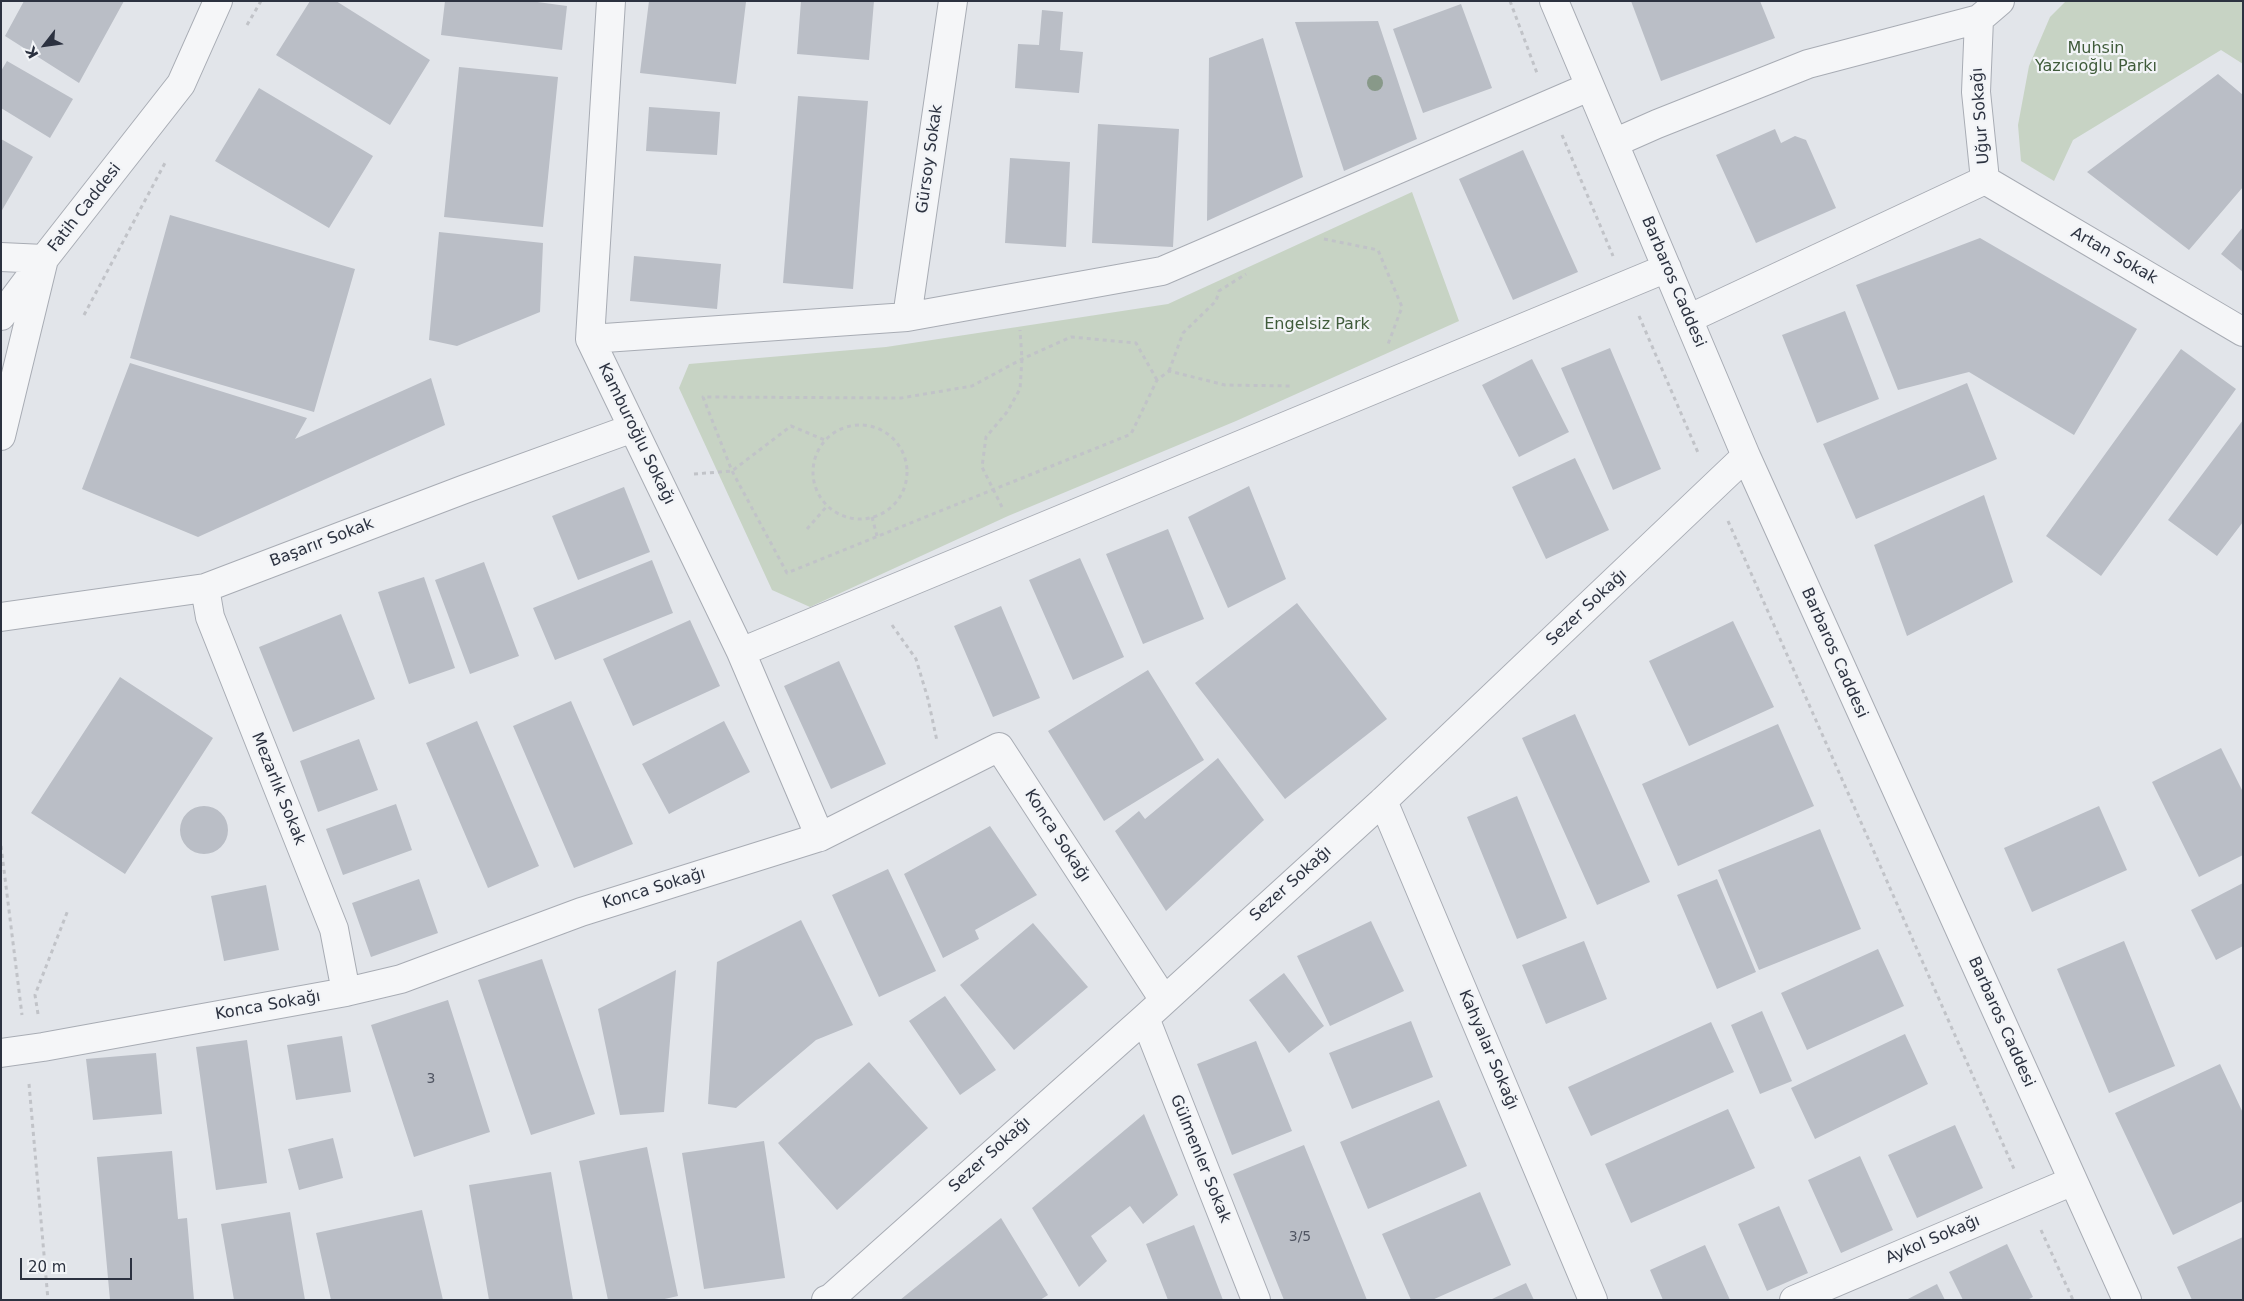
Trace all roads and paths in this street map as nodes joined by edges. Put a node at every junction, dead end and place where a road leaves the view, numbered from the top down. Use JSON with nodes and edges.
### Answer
{"nodes":[{"id":1,"x":218,"y":1,"type":"edge"},
{"id":2,"x":261,"y":1,"type":"edge"},
{"id":3,"x":612,"y":1,"type":"edge"},
{"id":4,"x":953,"y":1,"type":"edge"},
{"id":5,"x":1510,"y":1,"type":"edge"},
{"id":6,"x":1554,"y":1,"type":"edge"},
{"id":7,"x":2000,"y":1,"type":"edge"},
{"id":8,"x":1979,"y":20,"type":"junction"},
{"id":9,"x":246,"y":26,"type":"dead end"},
{"id":10,"x":1589,"y":87,"type":"junction"},
{"id":11,"x":1549,"y":104,"type":"junction"},
{"id":12,"x":1614,"y":143,"type":"junction"},
{"id":13,"x":170,"y":153,"type":"dead end"},
{"id":14,"x":1985,"y":180,"type":"junction"},
{"id":15,"x":1319,"y":238,"type":"dead end"},
{"id":16,"x":1,"y":257,"type":"edge"},
{"id":17,"x":44,"y":259,"type":"junction"},
{"id":18,"x":1667,"y":268,"type":"junction"},
{"id":19,"x":1250,"y":272,"type":"dead end"},
{"id":20,"x":1626,"y":285,"type":"junction"},
{"id":21,"x":84,"y":315,"type":"dead end"},
{"id":22,"x":1,"y":316,"type":"edge"},
{"id":23,"x":907,"y":317,"type":"junction"},
{"id":24,"x":1688,"y":319,"type":"junction"},
{"id":25,"x":1020,"y":321,"type":"dead end"},
{"id":26,"x":2243,"y":332,"type":"edge"},
{"id":27,"x":590,"y":339,"type":"junction"},
{"id":28,"x":1380,"y":350,"type":"dead end"},
{"id":29,"x":1022,"y":359,"type":"junction"},
{"id":30,"x":1169,"y":371,"type":"junction"},
{"id":31,"x":1157,"y":380,"type":"junction"},
{"id":32,"x":1293,"y":386,"type":"dead end"},
{"id":33,"x":633,"y":428,"type":"junction"},
{"id":34,"x":1,"y":436,"type":"edge"},
{"id":35,"x":825,"y":440,"type":"junction"},
{"id":36,"x":1746,"y":456,"type":"junction"},
{"id":37,"x":732,"y":471,"type":"junction"},
{"id":38,"x":689,"y":475,"type":"dead end"},
{"id":39,"x":1713,"y":488,"type":"junction"},
{"id":40,"x":994,"y":490,"type":"junction"},
{"id":41,"x":827,"y":506,"type":"junction"},
{"id":42,"x":872,"y":517,"type":"junction"},
{"id":43,"x":807,"y":529,"type":"dead end"},
{"id":44,"x":877,"y":536,"type":"junction"},
{"id":45,"x":1016,"y":538,"type":"junction"},
{"id":46,"x":205,"y":588,"type":"junction"},
{"id":47,"x":890,"y":590,"type":"junction"},
{"id":48,"x":1,"y":617,"type":"edge"},
{"id":49,"x":741,"y":652,"type":"junction"},
{"id":50,"x":950,"y":772,"type":"junction"},
{"id":51,"x":1383,"y":801,"type":"junction"},
{"id":52,"x":820,"y":837,"type":"junction"},
{"id":53,"x":68,"y":910,"type":"dead end"},
{"id":54,"x":346,"y":992,"type":"junction"},
{"id":55,"x":1154,"y":1009,"type":"junction"},
{"id":56,"x":43,"y":1047,"type":"junction"},
{"id":57,"x":1,"y":1053,"type":"edge"},
{"id":58,"x":2073,"y":1181,"type":"junction"},
{"id":59,"x":2027,"y":1199,"type":"junction"},
{"id":60,"x":829,"y":1299,"type":"edge"},
{"id":61,"x":1256,"y":1300,"type":"edge"},
{"id":62,"x":1593,"y":1300,"type":"edge"},
{"id":63,"x":1794,"y":1300,"type":"edge"},
{"id":64,"x":2073,"y":1300,"type":"edge"},
{"id":65,"x":2127,"y":1300,"type":"edge"}],
"edges":[{"from":1,"to":17,"type":"street","name":"Fatih Caddesi"},
{"from":2,"to":9,"type":"path"},
{"from":3,"to":27,"type":"street","name":"Kamburoğlu Sokağı"},
{"from":4,"to":23,"type":"street","name":"Gürsoy Sokak"},
{"from":5,"to":11,"type":"path"},
{"from":6,"to":10,"type":"street","name":"Barbaros Caddesi"},
{"from":7,"to":8,"type":"street"},
{"from":8,"to":12,"type":"street"},
{"from":8,"to":14,"type":"street","name":"Uğur Sokağı"},
{"from":10,"to":11,"type":"street"},
{"from":10,"to":12,"type":"street","name":"Barbaros Caddesi"},
{"from":11,"to":20,"type":"path"},
{"from":11,"to":23,"type":"street"},
{"from":12,"to":18,"type":"street","name":"Barbaros Caddesi"},
{"from":13,"to":21,"type":"path"},
{"from":14,"to":24,"type":"street"},
{"from":14,"to":26,"type":"street","name":"Artan Sokak"},
{"from":15,"to":28,"type":"path"},
{"from":16,"to":17,"type":"street"},
{"from":17,"to":22,"type":"street"},
{"from":17,"to":34,"type":"street","name":"Fatih Caddesi"},
{"from":18,"to":20,"type":"street"},
{"from":18,"to":24,"type":"street","name":"Barbaros Caddesi"},
{"from":19,"to":30,"type":"path"},
{"from":20,"to":39,"type":"path"},
{"from":20,"to":45,"type":"street"},
{"from":23,"to":27,"type":"street"},
{"from":24,"to":36,"type":"street","name":"Barbaros Caddesi"},
{"from":25,"to":29,"type":"path"},
{"from":27,"to":33,"type":"street","name":"Kamburoğlu Sokağı"},
{"from":29,"to":31,"type":"path"},
{"from":29,"to":37,"type":"path"},
{"from":29,"to":40,"type":"path"},
{"from":30,"to":31,"type":"path"},
{"from":30,"to":32,"type":"path"},
{"from":31,"to":40,"type":"path"},
{"from":33,"to":46,"type":"street","name":"Başarır Sokak"},
{"from":33,"to":49,"type":"street","name":"Kamburoğlu Sokağı"},
{"from":35,"to":37,"type":"path"},
{"from":35,"to":41,"type":"path"},
{"from":35,"to":42,"type":"path"},
{"from":36,"to":39,"type":"street","name":"Sezer Sokağı"},
{"from":36,"to":58,"type":"street","name":"Barbaros Caddesi"},
{"from":37,"to":38,"type":"path"},
{"from":37,"to":44,"type":"path"},
{"from":39,"to":51,"type":"street","name":"Sezer Sokağı"},
{"from":39,"to":59,"type":"path"},
{"from":40,"to":44,"type":"path"},
{"from":40,"to":45,"type":"path"},
{"from":41,"to":42,"type":"path"},
{"from":41,"to":43,"type":"path"},
{"from":42,"to":44,"type":"path"},
{"from":45,"to":47,"type":"street"},
{"from":46,"to":48,"type":"street","name":"Başarır Sokak"},
{"from":46,"to":54,"type":"street","name":"Mezarlık Sokak"},
{"from":47,"to":49,"type":"street"},
{"from":47,"to":50,"type":"path"},
{"from":49,"to":52,"type":"street","name":"Kamburoğlu Sokağı"},
{"from":50,"to":52,"type":"street","name":"Konca Sokağı"},
{"from":50,"to":55,"type":"street","name":"Konca Sokağı"},
{"from":51,"to":55,"type":"street","name":"Sezer Sokağı"},
{"from":51,"to":62,"type":"street","name":"Kahyalar Sokağı"},
{"from":52,"to":54,"type":"street","name":"Konca Sokağı"},
{"from":53,"to":56,"type":"path"},
{"from":54,"to":56,"type":"street","name":"Konca Sokağı"},
{"from":55,"to":60,"type":"street","name":"Sezer Sokağı"},
{"from":55,"to":61,"type":"street","name":"Gülmenler Sokak"},
{"from":56,"to":57,"type":"street","name":"Konca Sokağı"},
{"from":58,"to":59,"type":"street","name":"Aykol Sokağı"},
{"from":58,"to":65,"type":"street","name":"Barbaros Caddesi"},
{"from":59,"to":63,"type":"street","name":"Aykol Sokağı"},
{"from":59,"to":64,"type":"path"}]}
